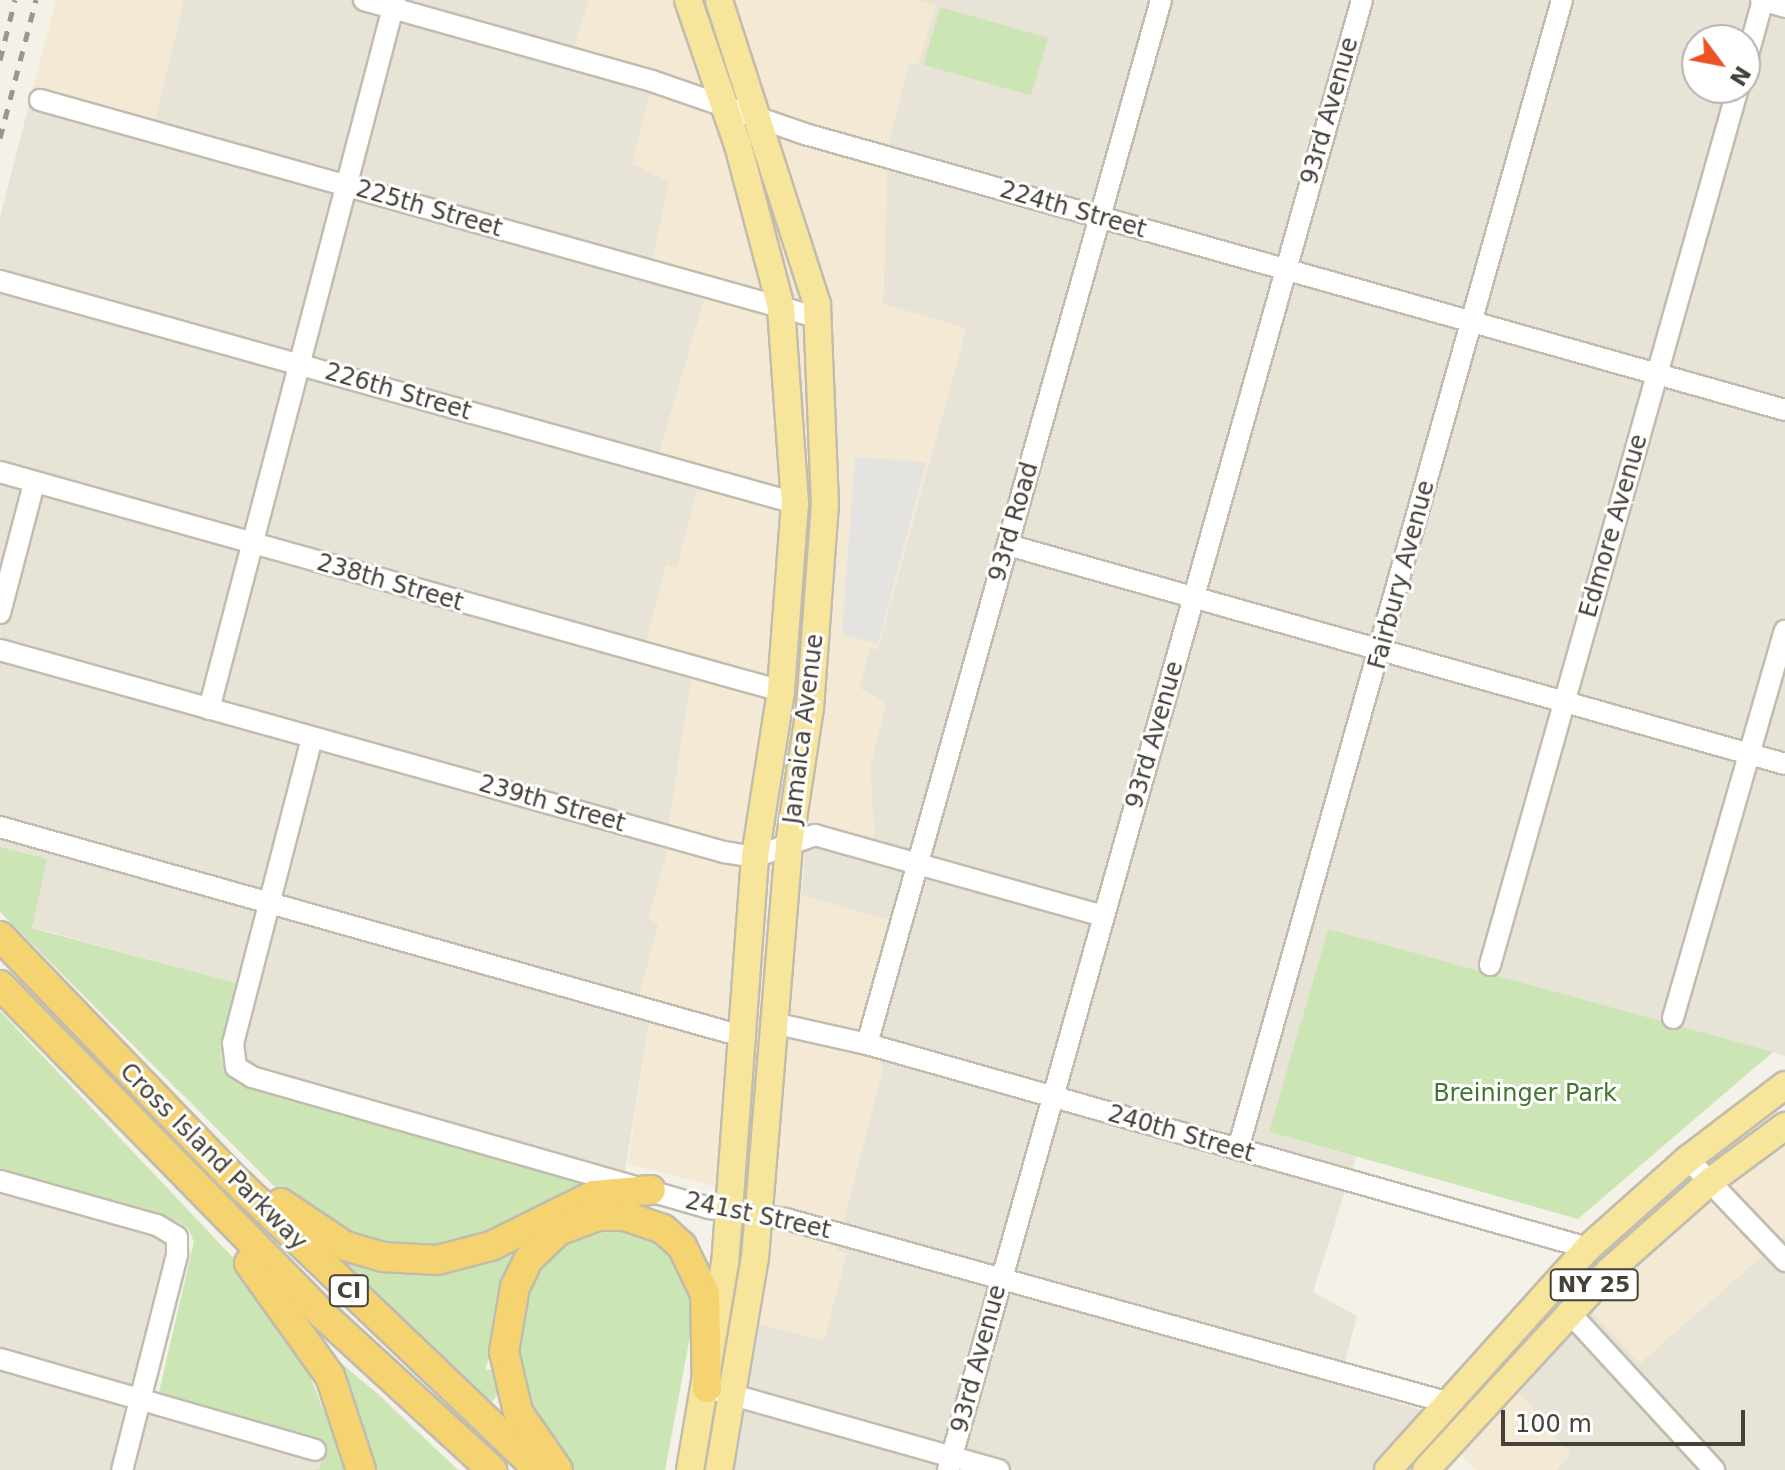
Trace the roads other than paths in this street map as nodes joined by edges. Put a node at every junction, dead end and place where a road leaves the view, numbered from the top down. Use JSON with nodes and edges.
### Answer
{"nodes":[{"id":1,"x":364,"y":0,"type":"edge"},
{"id":2,"x":688,"y":0,"type":"edge"},
{"id":3,"x":719,"y":0,"type":"edge"},
{"id":4,"x":1161,"y":0,"type":"edge"},
{"id":5,"x":1362,"y":0,"type":"edge"},
{"id":6,"x":1562,"y":0,"type":"edge"},
{"id":7,"x":1763,"y":0,"type":"edge"},
{"id":8,"x":394,"y":3,"type":"edge"},
{"id":9,"x":1785,"y":7,"type":"edge"},
{"id":10,"x":1756,"y":24,"type":"edge"},
{"id":11,"x":40,"y":100,"type":"dead end"},
{"id":12,"x":1733,"y":104,"type":"edge"},
{"id":13,"x":724,"y":105,"type":"junction"},
{"id":14,"x":761,"y":120,"type":"junction"},
{"id":15,"x":343,"y":185,"type":"junction"},
{"id":16,"x":1100,"y":217,"type":"junction"},
{"id":17,"x":1286,"y":270,"type":"junction"},
{"id":18,"x":0,"y":281,"type":"edge"},
{"id":19,"x":781,"y":308,"type":"junction"},
{"id":20,"x":819,"y":318,"type":"junction"},
{"id":21,"x":1471,"y":322,"type":"junction"},
{"id":22,"x":297,"y":364,"type":"junction"},
{"id":23,"x":1657,"y":374,"type":"junction"},
{"id":24,"x":1785,"y":410,"type":"edge"},
{"id":25,"x":0,"y":472,"type":"edge"},
{"id":26,"x":34,"y":483,"type":"junction"},
{"id":27,"x":795,"y":503,"type":"junction"},
{"id":28,"x":251,"y":544,"type":"junction"},
{"id":29,"x":1008,"y":545,"type":"junction"},
{"id":30,"x":1193,"y":598,"type":"junction"},
{"id":31,"x":0,"y":613,"type":"edge"},
{"id":32,"x":1785,"y":631,"type":"edge"},
{"id":33,"x":0,"y":650,"type":"edge"},
{"id":34,"x":1382,"y":650,"type":"junction"},
{"id":35,"x":781,"y":691,"type":"junction"},
{"id":36,"x":1565,"y":702,"type":"junction"},
{"id":37,"x":209,"y":709,"type":"junction"},
{"id":38,"x":312,"y":738,"type":"junction"},
{"id":39,"x":1750,"y":755,"type":"junction"},
{"id":40,"x":1785,"y":764,"type":"edge"},
{"id":41,"x":0,"y":827,"type":"edge"},
{"id":42,"x":789,"y":845,"type":"junction"},
{"id":43,"x":755,"y":857,"type":"junction"},
{"id":44,"x":918,"y":863,"type":"junction"},
{"id":45,"x":269,"y":903,"type":"junction"},
{"id":46,"x":1104,"y":916,"type":"junction"},
{"id":47,"x":0,"y":936,"type":"edge"},
{"id":48,"x":1490,"y":965,"type":"dead end"},
{"id":49,"x":0,"y":985,"type":"edge"},
{"id":50,"x":1673,"y":1018,"type":"dead end"},
{"id":51,"x":773,"y":1023,"type":"junction"},
{"id":52,"x":745,"y":1037,"type":"junction"},
{"id":53,"x":867,"y":1044,"type":"junction"},
{"id":54,"x":1785,"y":1085,"type":"edge"},
{"id":55,"x":1052,"y":1097,"type":"junction"},
{"id":56,"x":163,"y":1108,"type":"junction"},
{"id":57,"x":1785,"y":1126,"type":"edge"},
{"id":58,"x":1238,"y":1149,"type":"junction"},
{"id":59,"x":1688,"y":1159,"type":"junction"},
{"id":60,"x":174,"y":1166,"type":"junction"},
{"id":61,"x":1712,"y":1180,"type":"junction"},
{"id":62,"x":0,"y":1181,"type":"edge"},
{"id":63,"x":651,"y":1190,"type":"junction"},
{"id":64,"x":731,"y":1210,"type":"junction"},
{"id":65,"x":759,"y":1214,"type":"junction"},
{"id":66,"x":1588,"y":1248,"type":"junction"},
{"id":67,"x":1785,"y":1261,"type":"edge"},
{"id":68,"x":1001,"y":1279,"type":"junction"},
{"id":69,"x":1568,"y":1311,"type":"junction"},
{"id":70,"x":0,"y":1359,"type":"edge"},
{"id":71,"x":720,"y":1392,"type":"junction"},
{"id":72,"x":141,"y":1398,"type":"junction"},
{"id":73,"x":1446,"y":1402,"type":"junction"},
{"id":74,"x":315,"y":1450,"type":"dead end"},
{"id":75,"x":950,"y":1463,"type":"edge"},
{"id":76,"x":1440,"y":1465,"type":"edge"},
{"id":77,"x":122,"y":1470,"type":"edge"},
{"id":78,"x":361,"y":1470,"type":"edge"},
{"id":79,"x":492,"y":1470,"type":"edge"},
{"id":80,"x":539,"y":1470,"type":"edge"},
{"id":81,"x":558,"y":1470,"type":"edge"},
{"id":82,"x":690,"y":1470,"type":"edge"},
{"id":83,"x":719,"y":1470,"type":"edge"},
{"id":84,"x":999,"y":1470,"type":"edge"},
{"id":85,"x":1388,"y":1470,"type":"edge"},
{"id":86,"x":1714,"y":1470,"type":"edge"}],
"edges":[{"from":1,"to":8,"type":"street","name":"224th Street"},
{"from":2,"to":13,"type":"main road","name":"Jamaica Avenue"},
{"from":3,"to":14,"type":"main road","name":"Jamaica Avenue"},
{"from":4,"to":16,"type":"street","name":"93rd Road"},
{"from":5,"to":17,"type":"street","name":"93rd Avenue"},
{"from":6,"to":21,"type":"street","name":"Fairbury Avenue"},
{"from":7,"to":9,"type":"street"},
{"from":7,"to":10,"type":"street"},
{"from":8,"to":13,"type":"street","name":"224th Street"},
{"from":8,"to":15,"type":"street"},
{"from":11,"to":15,"type":"street","name":"225th Street"},
{"from":12,"to":23,"type":"street","name":"Edmore Avenue"},
{"from":13,"to":14,"type":"street","name":"224th Street"},
{"from":13,"to":19,"type":"main road","name":"Jamaica Avenue"},
{"from":14,"to":16,"type":"street","name":"224th Street"},
{"from":14,"to":20,"type":"main road","name":"Jamaica Avenue"},
{"from":15,"to":19,"type":"street","name":"225th Street"},
{"from":15,"to":22,"type":"street"},
{"from":16,"to":17,"type":"street","name":"224th Street"},
{"from":16,"to":29,"type":"street","name":"93rd Road"},
{"from":17,"to":21,"type":"street","name":"224th Street"},
{"from":17,"to":30,"type":"street","name":"93rd Avenue"},
{"from":18,"to":22,"type":"street","name":"226th Street"},
{"from":19,"to":20,"type":"street","name":"225th Street"},
{"from":19,"to":27,"type":"main road","name":"Jamaica Avenue"},
{"from":20,"to":42,"type":"main road","name":"Jamaica Avenue"},
{"from":21,"to":23,"type":"street","name":"224th Street"},
{"from":21,"to":34,"type":"street","name":"Fairbury Avenue"},
{"from":22,"to":27,"type":"street","name":"226th Street"},
{"from":22,"to":28,"type":"street"},
{"from":23,"to":24,"type":"street","name":"224th Street"},
{"from":23,"to":36,"type":"street","name":"Edmore Avenue"},
{"from":25,"to":26,"type":"street","name":"238th Street"},
{"from":26,"to":28,"type":"street","name":"238th Street"},
{"from":26,"to":31,"type":"street"},
{"from":27,"to":35,"type":"main road","name":"Jamaica Avenue"},
{"from":28,"to":35,"type":"street","name":"238th Street"},
{"from":28,"to":37,"type":"street"},
{"from":29,"to":30,"type":"street"},
{"from":29,"to":44,"type":"street","name":"93rd Road"},
{"from":30,"to":34,"type":"street"},
{"from":30,"to":46,"type":"street","name":"93rd Avenue"},
{"from":32,"to":39,"type":"street"},
{"from":33,"to":37,"type":"street","name":"239th Street"},
{"from":34,"to":36,"type":"street"},
{"from":34,"to":58,"type":"street","name":"Fairbury Avenue"},
{"from":35,"to":43,"type":"main road","name":"Jamaica Avenue"},
{"from":36,"to":39,"type":"street"},
{"from":36,"to":48,"type":"street","name":"Edmore Avenue"},
{"from":37,"to":38,"type":"street","name":"239th Street"},
{"from":38,"to":43,"type":"street","name":"239th Street"},
{"from":38,"to":45,"type":"street"},
{"from":39,"to":40,"type":"street"},
{"from":39,"to":50,"type":"street"},
{"from":41,"to":45,"type":"street"},
{"from":42,"to":43,"type":"street"},
{"from":42,"to":44,"type":"street"},
{"from":42,"to":51,"type":"main road","name":"Jamaica Avenue"},
{"from":43,"to":52,"type":"main road","name":"Jamaica Avenue"},
{"from":44,"to":46,"type":"street"},
{"from":44,"to":53,"type":"street","name":"93rd Road"},
{"from":45,"to":52,"type":"street"},
{"from":45,"to":63,"type":"street","name":"241st Street"},
{"from":46,"to":55,"type":"street","name":"93rd Avenue"},
{"from":47,"to":56,"type":"highway","name":"Cross Island Parkway","number":"CI"},
{"from":49,"to":60,"type":"highway","name":"Cross Island Parkway","number":"CI"},
{"from":51,"to":53,"type":"street","name":"240th Street"},
{"from":51,"to":65,"type":"main road","name":"Jamaica Avenue"},
{"from":52,"to":64,"type":"main road","name":"Jamaica Avenue"},
{"from":53,"to":55,"type":"street","name":"240th Street"},
{"from":54,"to":59,"type":"main road","number":"NY 25"},
{"from":55,"to":58,"type":"street","name":"240th Street"},
{"from":55,"to":68,"type":"street","name":"93rd Avenue"},
{"from":56,"to":63,"type":"highway"},
{"from":56,"to":80,"type":"highway","name":"Cross Island Parkway","number":"CI"},
{"from":57,"to":61,"type":"main road","number":"NY 25"},
{"from":58,"to":66,"type":"street","name":"240th Street"},
{"from":59,"to":61,"type":"street"},
{"from":59,"to":66,"type":"main road","number":"NY 25"},
{"from":60,"to":78,"type":"highway"},
{"from":60,"to":79,"type":"highway","name":"Cross Island Parkway","number":"CI"},
{"from":61,"to":67,"type":"street"},
{"from":61,"to":69,"type":"main road","number":"NY 25"},
{"from":62,"to":72,"type":"street"},
{"from":63,"to":64,"type":"street","name":"241st Street"},
{"from":64,"to":65,"type":"street","name":"241st Street"},
{"from":64,"to":71,"type":"main road","name":"Jamaica Avenue"},
{"from":65,"to":68,"type":"street","name":"241st Street"},
{"from":65,"to":71,"type":"main road","name":"Jamaica Avenue"},
{"from":66,"to":73,"type":"main road","number":"NY 25"},
{"from":68,"to":73,"type":"street","name":"241st Street"},
{"from":68,"to":75,"type":"street","name":"93rd Avenue"},
{"from":69,"to":76,"type":"main road","number":"NY 25"},
{"from":69,"to":86,"type":"street"},
{"from":70,"to":72,"type":"street"},
{"from":71,"to":75,"type":"street"},
{"from":71,"to":81,"type":"highway"},
{"from":71,"to":82,"type":"main road","name":"Jamaica Avenue"},
{"from":71,"to":83,"type":"main road","name":"Jamaica Avenue"},
{"from":72,"to":74,"type":"street"},
{"from":72,"to":77,"type":"street"},
{"from":73,"to":85,"type":"main road","number":"NY 25"},
{"from":75,"to":84,"type":"street"}]}
